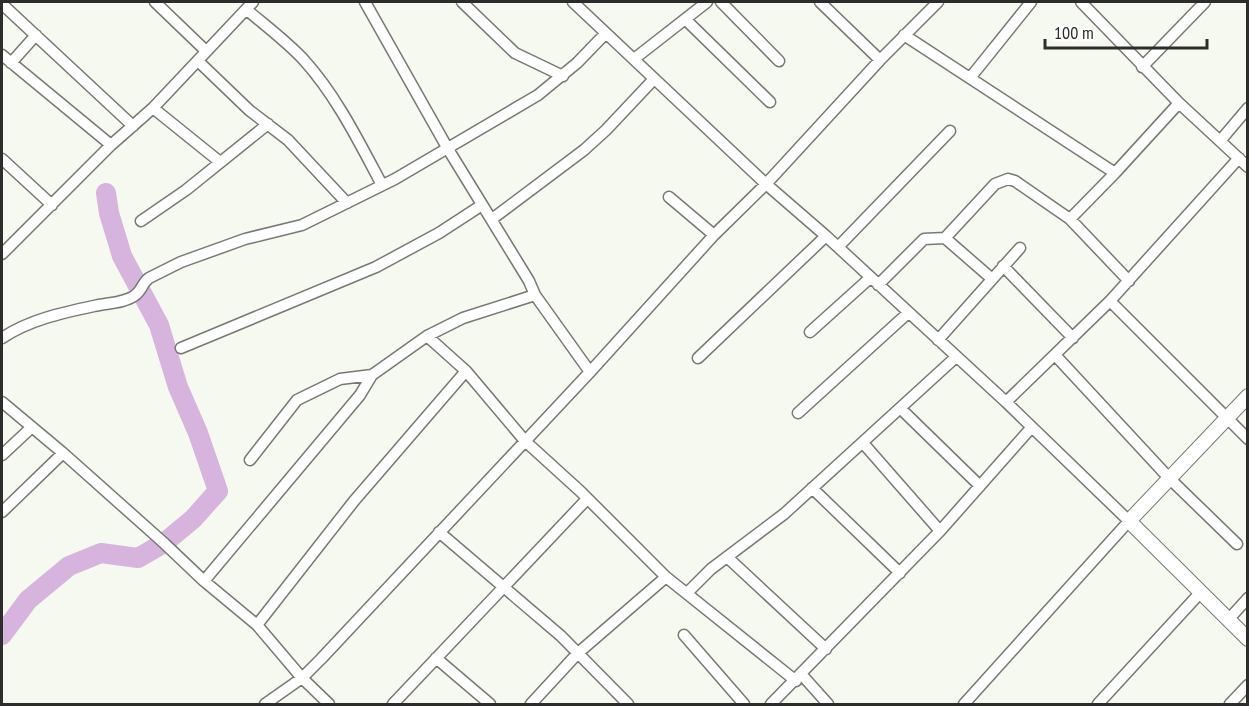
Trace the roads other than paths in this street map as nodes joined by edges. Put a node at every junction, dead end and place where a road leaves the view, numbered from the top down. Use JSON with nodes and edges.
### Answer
{"nodes":[{"id":1,"x":155,"y":2,"type":"edge"},
{"id":2,"x":365,"y":2,"type":"edge"},
{"id":3,"x":462,"y":2,"type":"edge"},
{"id":4,"x":573,"y":2,"type":"edge"},
{"id":5,"x":707,"y":2,"type":"edge"},
{"id":6,"x":721,"y":2,"type":"edge"},
{"id":7,"x":820,"y":2,"type":"edge"},
{"id":8,"x":938,"y":2,"type":"edge"},
{"id":9,"x":1031,"y":2,"type":"edge"},
{"id":10,"x":1081,"y":2,"type":"edge"},
{"id":11,"x":1205,"y":2,"type":"edge"},
{"id":12,"x":2,"y":4,"type":"edge"},
{"id":13,"x":250,"y":6,"type":"edge"},
{"id":14,"x":685,"y":19,"type":"junction"},
{"id":15,"x":606,"y":33,"type":"junction"},
{"id":16,"x":36,"y":35,"type":"junction"},
{"id":17,"x":904,"y":35,"type":"junction"},
{"id":18,"x":207,"y":51,"type":"junction"},
{"id":19,"x":2,"y":55,"type":"edge"},
{"id":20,"x":634,"y":59,"type":"junction"},
{"id":21,"x":880,"y":60,"type":"junction"},
{"id":22,"x":198,"y":61,"type":"junction"},
{"id":23,"x":779,"y":61,"type":"dead end"},
{"id":24,"x":11,"y":63,"type":"junction"},
{"id":25,"x":1142,"y":67,"type":"junction"},
{"id":26,"x":563,"y":76,"type":"junction"},
{"id":27,"x":970,"y":78,"type":"junction"},
{"id":28,"x":654,"y":79,"type":"junction"},
{"id":29,"x":770,"y":102,"type":"dead end"},
{"id":30,"x":1179,"y":103,"type":"junction"},
{"id":31,"x":153,"y":108,"type":"junction"},
{"id":32,"x":1248,"y":108,"type":"edge"},
{"id":33,"x":268,"y":124,"type":"junction"},
{"id":34,"x":133,"y":126,"type":"junction"},
{"id":35,"x":950,"y":131,"type":"dead end"},
{"id":36,"x":1220,"y":141,"type":"junction"},
{"id":37,"x":111,"y":145,"type":"junction"},
{"id":38,"x":448,"y":149,"type":"junction"},
{"id":39,"x":1239,"y":158,"type":"junction"},
{"id":40,"x":2,"y":159,"type":"edge"},
{"id":41,"x":220,"y":162,"type":"junction"},
{"id":42,"x":1248,"y":167,"type":"edge"},
{"id":43,"x":1115,"y":173,"type":"junction"},
{"id":44,"x":766,"y":184,"type":"junction"},
{"id":45,"x":382,"y":185,"type":"junction"},
{"id":46,"x":669,"y":197,"type":"dead end"},
{"id":47,"x":347,"y":203,"type":"junction"},
{"id":48,"x":52,"y":205,"type":"junction"},
{"id":49,"x":482,"y":205,"type":"junction"},
{"id":50,"x":492,"y":219,"type":"junction"},
{"id":51,"x":1070,"y":219,"type":"junction"},
{"id":52,"x":141,"y":221,"type":"dead end"},
{"id":53,"x":714,"y":235,"type":"junction"},
{"id":54,"x":826,"y":236,"type":"junction"},
{"id":55,"x":945,"y":238,"type":"junction"},
{"id":56,"x":838,"y":247,"type":"junction"},
{"id":57,"x":1020,"y":248,"type":"dead end"},
{"id":58,"x":2,"y":254,"type":"edge"},
{"id":59,"x":1003,"y":266,"type":"junction"},
{"id":60,"x":991,"y":278,"type":"junction"},
{"id":61,"x":874,"y":281,"type":"junction"},
{"id":62,"x":1129,"y":281,"type":"junction"},
{"id":63,"x":535,"y":295,"type":"junction"},
{"id":64,"x":1110,"y":302,"type":"junction"},
{"id":65,"x":908,"y":312,"type":"junction"},
{"id":66,"x":810,"y":332,"type":"dead end"},
{"id":67,"x":427,"y":336,"type":"junction"},
{"id":68,"x":2,"y":338,"type":"edge"},
{"id":69,"x":1073,"y":338,"type":"junction"},
{"id":70,"x":938,"y":340,"type":"junction"},
{"id":71,"x":181,"y":348,"type":"dead end"},
{"id":72,"x":1055,"y":355,"type":"junction"},
{"id":73,"x":956,"y":357,"type":"junction"},
{"id":74,"x":698,"y":358,"type":"dead end"},
{"id":75,"x":466,"y":371,"type":"junction"},
{"id":76,"x":590,"y":372,"type":"junction"},
{"id":77,"x":372,"y":375,"type":"junction"},
{"id":78,"x":1248,"y":396,"type":"edge"},
{"id":79,"x":2,"y":402,"type":"edge"},
{"id":80,"x":1006,"y":402,"type":"junction"},
{"id":81,"x":900,"y":408,"type":"junction"},
{"id":82,"x":798,"y":413,"type":"dead end"},
{"id":83,"x":1226,"y":418,"type":"junction"},
{"id":84,"x":32,"y":427,"type":"junction"},
{"id":85,"x":1031,"y":428,"type":"junction"},
{"id":86,"x":1248,"y":439,"type":"edge"},
{"id":87,"x":525,"y":441,"type":"junction"},
{"id":88,"x":863,"y":443,"type":"junction"},
{"id":89,"x":63,"y":453,"type":"junction"},
{"id":90,"x":2,"y":455,"type":"edge"},
{"id":91,"x":250,"y":460,"type":"dead end"},
{"id":92,"x":1169,"y":478,"type":"junction"},
{"id":93,"x":980,"y":486,"type":"junction"},
{"id":94,"x":813,"y":488,"type":"junction"},
{"id":95,"x":587,"y":499,"type":"junction"},
{"id":96,"x":2,"y":512,"type":"edge"},
{"id":97,"x":1129,"y":521,"type":"junction"},
{"id":98,"x":940,"y":531,"type":"junction"},
{"id":99,"x":439,"y":532,"type":"junction"},
{"id":100,"x":1237,"y":544,"type":"dead end"},
{"id":101,"x":727,"y":557,"type":"junction"},
{"id":102,"x":900,"y":573,"type":"junction"},
{"id":103,"x":666,"y":577,"type":"junction"},
{"id":104,"x":204,"y":581,"type":"junction"},
{"id":105,"x":504,"y":587,"type":"junction"},
{"id":106,"x":687,"y":593,"type":"junction"},
{"id":107,"x":1200,"y":593,"type":"junction"},
{"id":108,"x":1248,"y":598,"type":"edge"},
{"id":109,"x":1228,"y":620,"type":"junction"},
{"id":110,"x":257,"y":625,"type":"junction"},
{"id":111,"x":684,"y":635,"type":"dead end"},
{"id":112,"x":1248,"y":639,"type":"edge"},
{"id":113,"x":826,"y":649,"type":"junction"},
{"id":114,"x":578,"y":653,"type":"junction"},
{"id":115,"x":436,"y":658,"type":"junction"},
{"id":116,"x":302,"y":678,"type":"junction"},
{"id":117,"x":799,"y":678,"type":"junction"},
{"id":118,"x":1248,"y":685,"type":"edge"},
{"id":119,"x":265,"y":705,"type":"edge"},
{"id":120,"x":329,"y":705,"type":"edge"},
{"id":121,"x":393,"y":705,"type":"edge"},
{"id":122,"x":490,"y":705,"type":"edge"},
{"id":123,"x":531,"y":705,"type":"edge"},
{"id":124,"x":628,"y":705,"type":"edge"},
{"id":125,"x":744,"y":705,"type":"edge"},
{"id":126,"x":771,"y":705,"type":"edge"},
{"id":127,"x":828,"y":705,"type":"edge"},
{"id":128,"x":963,"y":705,"type":"edge"},
{"id":129,"x":1098,"y":705,"type":"edge"},
{"id":130,"x":1230,"y":705,"type":"edge"}],
"edges":[{"from":1,"to":18,"type":"street"},
{"from":2,"to":38,"type":"street"},
{"from":3,"to":26,"type":"street"},
{"from":4,"to":15,"type":"street"},
{"from":5,"to":14,"type":"street"},
{"from":6,"to":23,"type":"street"},
{"from":7,"to":21,"type":"street"},
{"from":8,"to":17,"type":"street"},
{"from":9,"to":27,"type":"street"},
{"from":10,"to":25,"type":"street"},
{"from":11,"to":25,"type":"street"},
{"from":12,"to":16,"type":"street"},
{"from":13,"to":18,"type":"street"},
{"from":13,"to":45,"type":"street"},
{"from":14,"to":20,"type":"street"},
{"from":14,"to":29,"type":"street"},
{"from":15,"to":20,"type":"street"},
{"from":15,"to":26,"type":"street"},
{"from":16,"to":24,"type":"street"},
{"from":16,"to":34,"type":"street"},
{"from":17,"to":21,"type":"street"},
{"from":17,"to":27,"type":"street"},
{"from":18,"to":22,"type":"street"},
{"from":19,"to":24,"type":"street"},
{"from":20,"to":28,"type":"street"},
{"from":21,"to":44,"type":"street"},
{"from":22,"to":31,"type":"street"},
{"from":22,"to":33,"type":"street"},
{"from":24,"to":37,"type":"street"},
{"from":25,"to":30,"type":"street"},
{"from":26,"to":38,"type":"street"},
{"from":27,"to":43,"type":"street"},
{"from":28,"to":44,"type":"street"},
{"from":28,"to":50,"type":"street"},
{"from":30,"to":36,"type":"street"},
{"from":30,"to":43,"type":"street"},
{"from":31,"to":34,"type":"street"},
{"from":31,"to":41,"type":"street"},
{"from":32,"to":36,"type":"street"},
{"from":33,"to":41,"type":"street"},
{"from":33,"to":47,"type":"street"},
{"from":34,"to":37,"type":"street"},
{"from":35,"to":56,"type":"street"},
{"from":36,"to":39,"type":"street"},
{"from":37,"to":48,"type":"street"},
{"from":38,"to":45,"type":"street"},
{"from":38,"to":49,"type":"street"},
{"from":39,"to":42,"type":"street"},
{"from":39,"to":62,"type":"street"},
{"from":40,"to":48,"type":"street"},
{"from":41,"to":52,"type":"street"},
{"from":43,"to":51,"type":"street"},
{"from":44,"to":53,"type":"street"},
{"from":44,"to":54,"type":"street"},
{"from":45,"to":47,"type":"street"},
{"from":46,"to":53,"type":"street"},
{"from":47,"to":68,"type":"street"},
{"from":48,"to":58,"type":"street"},
{"from":49,"to":50,"type":"street"},
{"from":49,"to":71,"type":"street"},
{"from":50,"to":63,"type":"street"},
{"from":51,"to":55,"type":"street"},
{"from":51,"to":62,"type":"street"},
{"from":53,"to":76,"type":"street"},
{"from":54,"to":56,"type":"street"},
{"from":54,"to":74,"type":"street"},
{"from":55,"to":60,"type":"street"},
{"from":55,"to":61,"type":"street"},
{"from":56,"to":61,"type":"street"},
{"from":57,"to":59,"type":"street"},
{"from":59,"to":60,"type":"street"},
{"from":59,"to":69,"type":"street"},
{"from":60,"to":70,"type":"street"},
{"from":61,"to":65,"type":"street"},
{"from":61,"to":66,"type":"street"},
{"from":62,"to":64,"type":"street"},
{"from":63,"to":67,"type":"street"},
{"from":63,"to":76,"type":"street"},
{"from":64,"to":69,"type":"street"},
{"from":64,"to":83,"type":"street"},
{"from":65,"to":70,"type":"street"},
{"from":65,"to":82,"type":"street"},
{"from":67,"to":75,"type":"street"},
{"from":67,"to":77,"type":"street"},
{"from":69,"to":72,"type":"street"},
{"from":70,"to":73,"type":"street"},
{"from":72,"to":80,"type":"street"},
{"from":72,"to":92,"type":"street"},
{"from":73,"to":80,"type":"street"},
{"from":73,"to":81,"type":"street"},
{"from":75,"to":87,"type":"street"},
{"from":75,"to":110,"type":"street"},
{"from":76,"to":87,"type":"street"},
{"from":77,"to":91,"type":"street"},
{"from":77,"to":104,"type":"street"},
{"from":78,"to":83,"type":"street"},
{"from":79,"to":84,"type":"street"},
{"from":80,"to":85,"type":"street"},
{"from":81,"to":88,"type":"street"},
{"from":81,"to":93,"type":"street"},
{"from":83,"to":86,"type":"street"},
{"from":83,"to":92,"type":"street"},
{"from":84,"to":89,"type":"street"},
{"from":84,"to":90,"type":"street"},
{"from":85,"to":93,"type":"street"},
{"from":85,"to":97,"type":"street"},
{"from":87,"to":95,"type":"street"},
{"from":87,"to":99,"type":"street"},
{"from":88,"to":94,"type":"street"},
{"from":88,"to":98,"type":"street"},
{"from":89,"to":96,"type":"street"},
{"from":89,"to":104,"type":"street"},
{"from":92,"to":97,"type":"street"},
{"from":92,"to":100,"type":"street"},
{"from":93,"to":98,"type":"street"},
{"from":94,"to":101,"type":"street"},
{"from":94,"to":102,"type":"street"},
{"from":95,"to":103,"type":"street"},
{"from":95,"to":105,"type":"street"},
{"from":97,"to":107,"type":"street"},
{"from":97,"to":128,"type":"street"},
{"from":98,"to":102,"type":"street"},
{"from":99,"to":105,"type":"street"},
{"from":99,"to":116,"type":"street"},
{"from":101,"to":106,"type":"street"},
{"from":101,"to":113,"type":"street"},
{"from":102,"to":113,"type":"street"},
{"from":103,"to":106,"type":"street"},
{"from":103,"to":114,"type":"street"},
{"from":104,"to":110,"type":"street"},
{"from":105,"to":114,"type":"street"},
{"from":105,"to":115,"type":"street"},
{"from":106,"to":117,"type":"street"},
{"from":107,"to":109,"type":"street"},
{"from":107,"to":129,"type":"street"},
{"from":108,"to":109,"type":"street"},
{"from":109,"to":112,"type":"street"},
{"from":110,"to":116,"type":"street"},
{"from":111,"to":125,"type":"street"},
{"from":113,"to":117,"type":"street"},
{"from":114,"to":123,"type":"street"},
{"from":114,"to":124,"type":"street"},
{"from":115,"to":121,"type":"street"},
{"from":115,"to":122,"type":"street"},
{"from":116,"to":119,"type":"street"},
{"from":116,"to":120,"type":"street"},
{"from":117,"to":126,"type":"street"},
{"from":117,"to":127,"type":"street"},
{"from":118,"to":130,"type":"street"}]}
